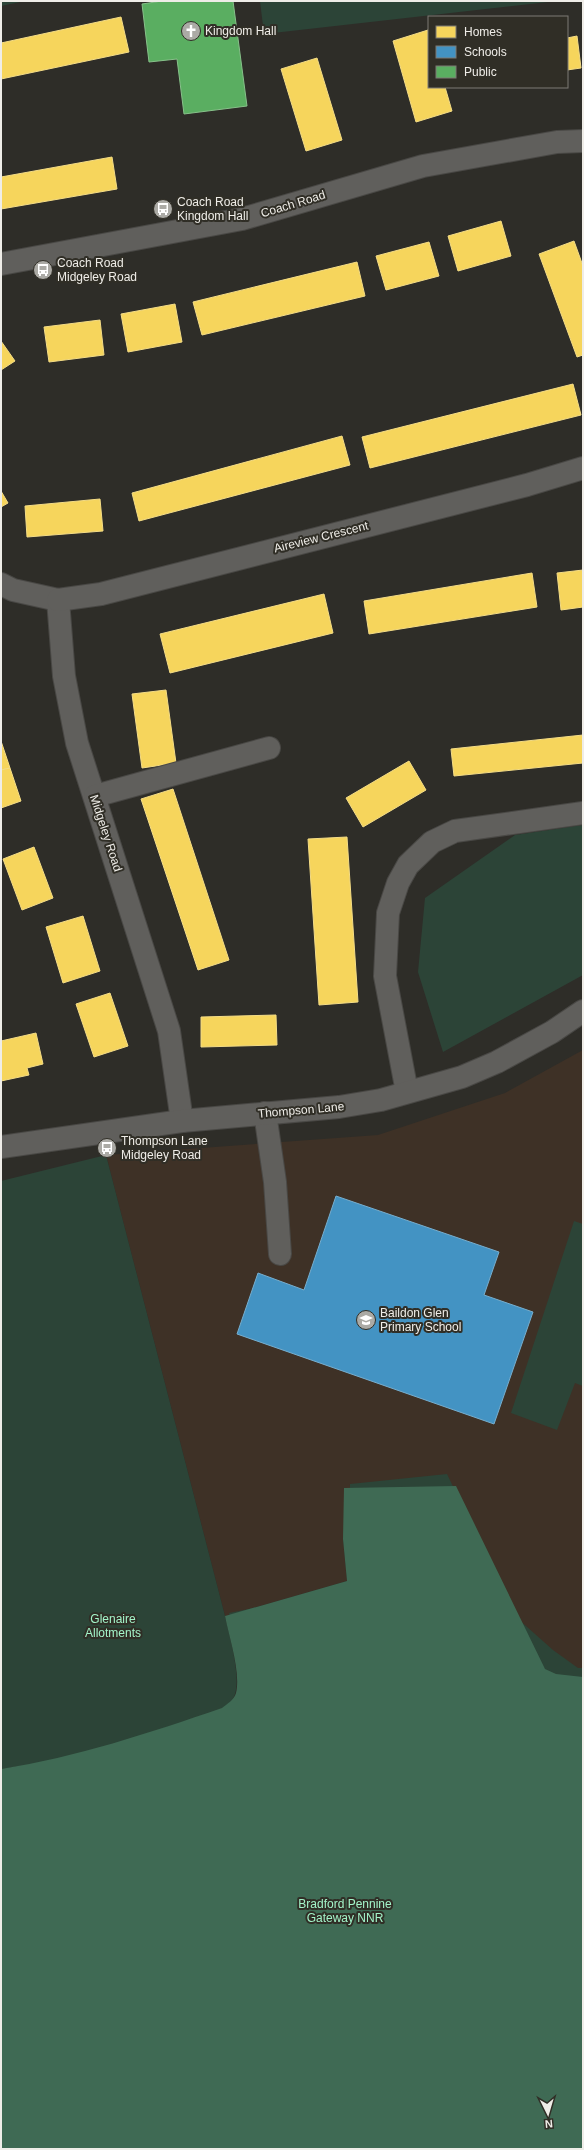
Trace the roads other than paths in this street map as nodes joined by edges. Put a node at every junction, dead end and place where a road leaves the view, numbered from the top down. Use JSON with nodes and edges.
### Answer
{"nodes":[{"id":1,"x":583,"y":141,"type":"edge"},
{"id":2,"x":1,"y":264,"type":"edge"},
{"id":3,"x":583,"y":468,"type":"edge"},
{"id":4,"x":1,"y":584,"type":"edge"},
{"id":5,"x":58,"y":600,"type":"junction"},
{"id":6,"x":269,"y":748,"type":"dead end"},
{"id":7,"x":95,"y":796,"type":"junction"},
{"id":8,"x":583,"y":812,"type":"edge"},
{"id":9,"x":583,"y":1011,"type":"edge"},
{"id":10,"x":408,"y":1092,"type":"junction"},
{"id":11,"x":265,"y":1113,"type":"junction"},
{"id":12,"x":182,"y":1121,"type":"junction"},
{"id":13,"x":1,"y":1147,"type":"edge"},
{"id":14,"x":280,"y":1254,"type":"dead end"}],
"edges":[{"from":1,"to":2,"type":"street","name":"Coach Road"},
{"from":3,"to":5,"type":"street","name":"Aireview Crescent"},
{"from":4,"to":5,"type":"street"},
{"from":5,"to":7,"type":"street","name":"Midgeley Road"},
{"from":6,"to":7,"type":"street"},
{"from":7,"to":12,"type":"street","name":"Midgeley Road"},
{"from":8,"to":10,"type":"street"},
{"from":9,"to":10,"type":"street","name":"Thompson Lane"},
{"from":10,"to":11,"type":"street","name":"Thompson Lane"},
{"from":11,"to":12,"type":"street","name":"Thompson Lane"},
{"from":11,"to":14,"type":"street"},
{"from":12,"to":13,"type":"street","name":"Thompson Lane"}]}
